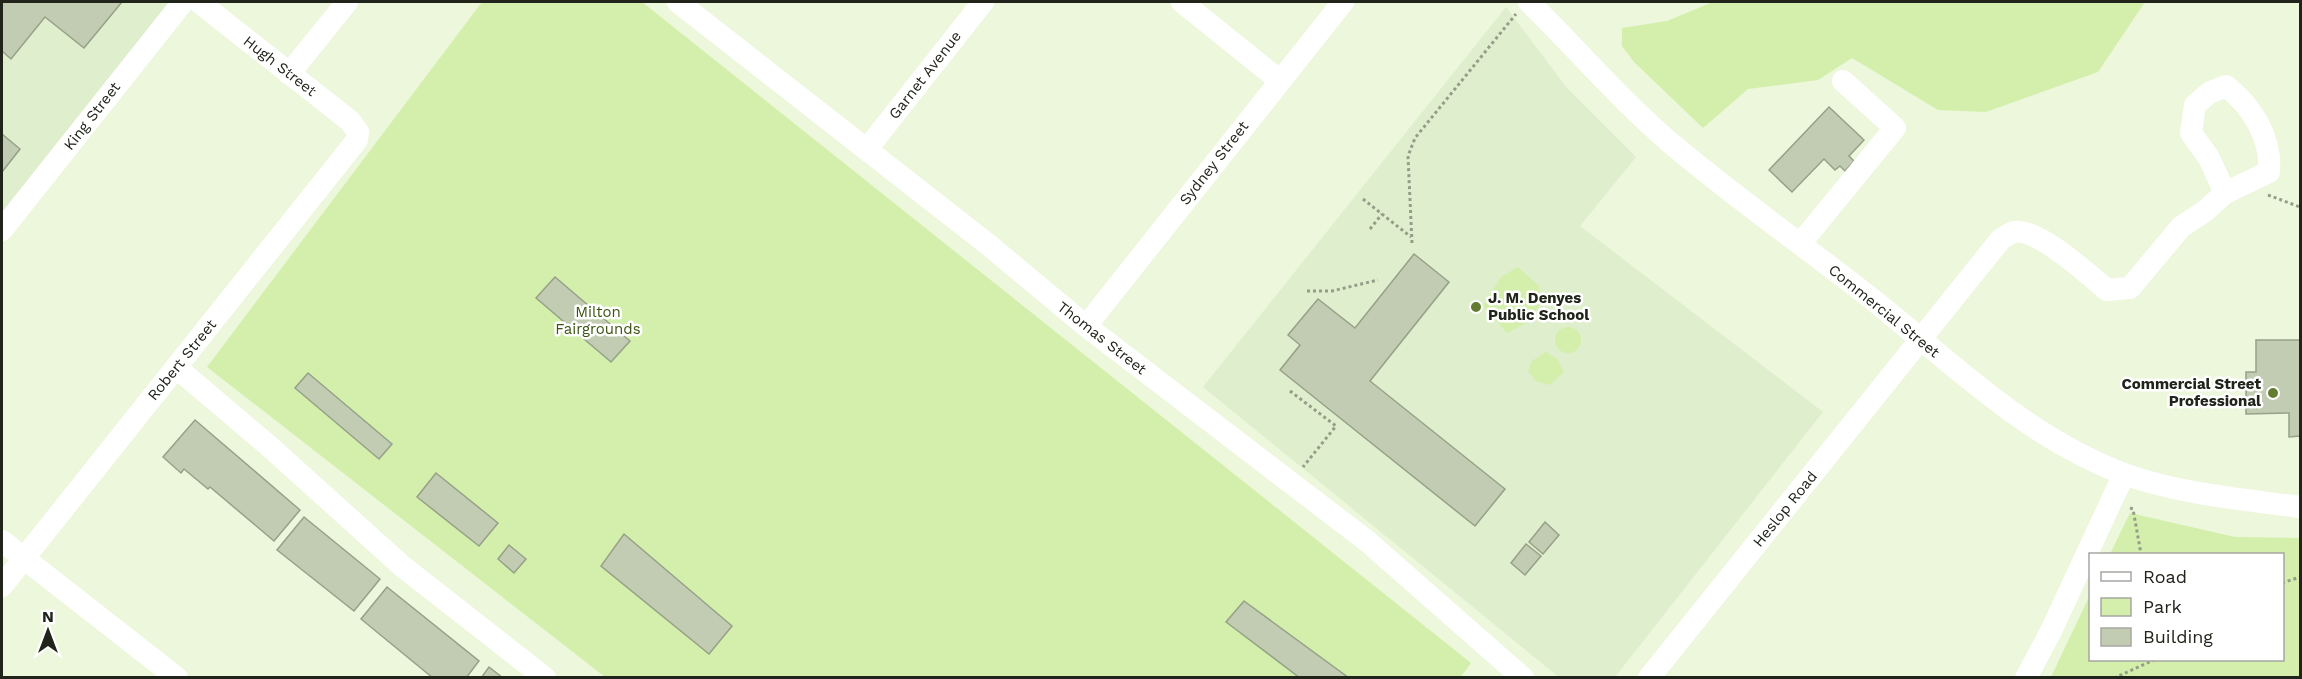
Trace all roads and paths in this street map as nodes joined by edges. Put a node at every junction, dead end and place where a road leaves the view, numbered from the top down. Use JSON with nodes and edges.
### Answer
{"nodes":[{"id":1,"x":183,"y":2,"type":"edge"},
{"id":2,"x":199,"y":2,"type":"edge"},
{"id":3,"x":346,"y":2,"type":"edge"},
{"id":4,"x":678,"y":2,"type":"edge"},
{"id":5,"x":983,"y":2,"type":"edge"},
{"id":6,"x":1182,"y":2,"type":"edge"},
{"id":7,"x":1343,"y":2,"type":"edge"},
{"id":8,"x":1524,"y":6,"type":"edge"},
{"id":9,"x":289,"y":74,"type":"junction"},
{"id":10,"x":1279,"y":80,"type":"junction"},
{"id":11,"x":1843,"y":81,"type":"dead end"},
{"id":12,"x":358,"y":132,"type":"joint"},
{"id":13,"x":867,"y":149,"type":"junction"},
{"id":14,"x":2234,"y":189,"type":"joint"},
{"id":15,"x":1363,"y":199,"type":"dead end"},
{"id":16,"x":2301,"y":207,"type":"edge"},
{"id":17,"x":1382,"y":214,"type":"junction"},
{"id":18,"x":1370,"y":229,"type":"dead end"},
{"id":19,"x":2,"y":230,"type":"edge"},
{"id":20,"x":1412,"y":237,"type":"junction"},
{"id":21,"x":1412,"y":243,"type":"dead end"},
{"id":22,"x":1800,"y":244,"type":"junction"},
{"id":23,"x":1378,"y":280,"type":"dead end"},
{"id":24,"x":1307,"y":291,"type":"dead end"},
{"id":25,"x":1086,"y":326,"type":"junction"},
{"id":26,"x":1920,"y":340,"type":"junction"},
{"id":27,"x":177,"y":368,"type":"junction"},
{"id":28,"x":1290,"y":391,"type":"dead end"},
{"id":29,"x":2124,"y":474,"type":"junction"},
{"id":30,"x":1291,"y":483,"type":"junction"},
{"id":31,"x":2113,"y":499,"type":"junction"},
{"id":32,"x":2301,"y":507,"type":"edge"},
{"id":33,"x":2,"y":541,"type":"edge"},
{"id":34,"x":2141,"y":553,"type":"edge"},
{"id":35,"x":23,"y":557,"type":"junction"},
{"id":36,"x":2301,"y":578,"type":"edge"},
{"id":37,"x":2284,"y":583,"type":"edge"},
{"id":38,"x":2,"y":586,"type":"edge"},
{"id":39,"x":2152,"y":661,"type":"edge"},
{"id":40,"x":177,"y":678,"type":"edge"},
{"id":41,"x":545,"y":678,"type":"edge"},
{"id":42,"x":1523,"y":678,"type":"edge"},
{"id":43,"x":1649,"y":678,"type":"edge"},
{"id":44,"x":2026,"y":678,"type":"edge"},
{"id":45,"x":2114,"y":678,"type":"edge"}],
"edges":[{"from":1,"to":19,"type":"street","name":"King Street"},
{"from":2,"to":9,"type":"street","name":"Hugh Street"},
{"from":3,"to":9,"type":"street"},
{"from":4,"to":13,"type":"street","name":"Thomas Street"},
{"from":5,"to":13,"type":"street","name":"Garnet Avenue"},
{"from":6,"to":10,"type":"street"},
{"from":7,"to":10,"type":"street","name":"Sydney Street"},
{"from":8,"to":20,"type":"path"},
{"from":8,"to":22,"type":"street","name":"Commercial Street"},
{"from":9,"to":12,"type":"street","name":"Hugh Street"},
{"from":10,"to":25,"type":"street","name":"Sydney Street"},
{"from":11,"to":22,"type":"street"},
{"from":12,"to":27,"type":"street","name":"Robert Street"},
{"from":13,"to":25,"type":"street","name":"Thomas Street"},
{"from":14,"to":16,"type":"path"},
{"from":14,"to":26,"type":"street","name":"Heslop Road"},
{"from":15,"to":17,"type":"path"},
{"from":17,"to":18,"type":"path"},
{"from":17,"to":20,"type":"path"},
{"from":20,"to":21,"type":"path"},
{"from":22,"to":26,"type":"street","name":"Commercial Street"},
{"from":23,"to":24,"type":"path"},
{"from":25,"to":30,"type":"street","name":"Thomas Street"},
{"from":26,"to":29,"type":"street","name":"Commercial Street"},
{"from":26,"to":43,"type":"street","name":"Heslop Road"},
{"from":27,"to":35,"type":"street","name":"Robert Street"},
{"from":27,"to":41,"type":"street"},
{"from":28,"to":30,"type":"path"},
{"from":29,"to":31,"type":"street"},
{"from":29,"to":32,"type":"street","name":"Commercial Street"},
{"from":30,"to":42,"type":"street","name":"Thomas Street"},
{"from":31,"to":34,"type":"path"},
{"from":31,"to":44,"type":"street"},
{"from":33,"to":35,"type":"street"},
{"from":35,"to":38,"type":"street","name":"Robert Street"},
{"from":35,"to":40,"type":"street"},
{"from":36,"to":37,"type":"path"},
{"from":39,"to":45,"type":"path"}]}
